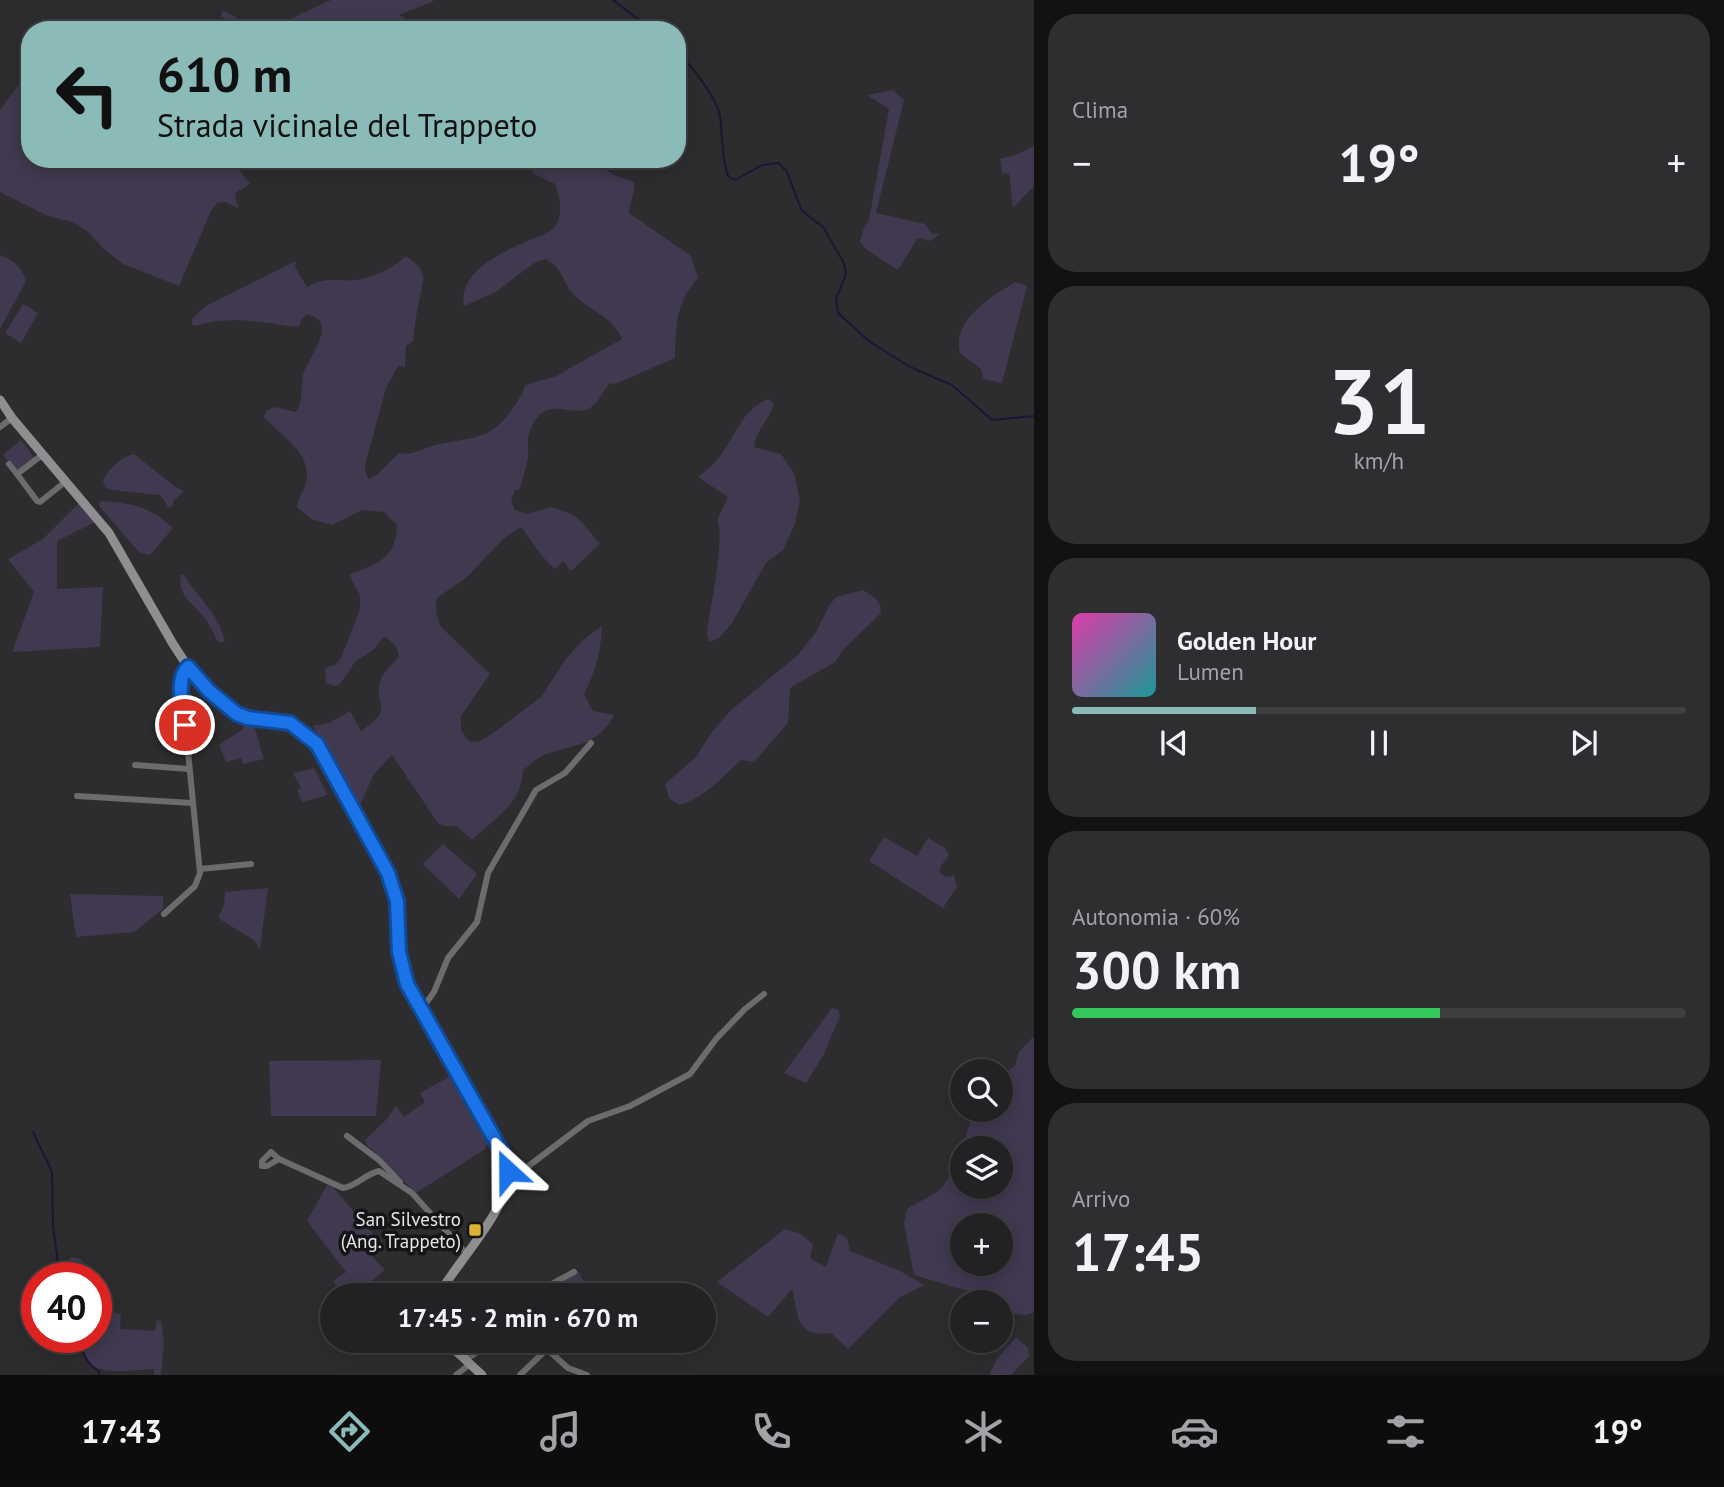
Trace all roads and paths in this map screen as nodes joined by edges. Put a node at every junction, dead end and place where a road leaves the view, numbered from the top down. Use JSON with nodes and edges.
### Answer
{"nodes":[{"id":1,"x":0,"y":400,"type":"edge"},
{"id":2,"x":12,"y":418,"type":"junction"},
{"id":3,"x":0,"y":428,"type":"edge"},
{"id":4,"x":42,"y":455,"type":"junction"},
{"id":5,"x":9,"y":464,"type":"dead end"},
{"id":6,"x":17,"y":474,"type":"junction"},
{"id":7,"x":65,"y":482,"type":"junction"},
{"id":8,"x":188,"y":667,"type":"junction"},
{"id":9,"x":591,"y":743,"type":"dead end"},
{"id":10,"x":135,"y":765,"type":"dead end"},
{"id":11,"x":189,"y":769,"type":"junction"},
{"id":12,"x":77,"y":796,"type":"dead end"},
{"id":13,"x":192,"y":803,"type":"junction"},
{"id":14,"x":251,"y":864,"type":"dead end"},
{"id":15,"x":200,"y":869,"type":"junction"},
{"id":16,"x":164,"y":914,"type":"dead end"},
{"id":17,"x":764,"y":994,"type":"dead end"},
{"id":18,"x":421,"y":1010,"type":"junction"},
{"id":19,"x":347,"y":1136,"type":"dead end"},
{"id":20,"x":279,"y":1159,"type":"dead end"},
{"id":21,"x":508,"y":1177,"type":"junction"},
{"id":22,"x":412,"y":1193,"type":"junction"},
{"id":23,"x":466,"y":1253,"type":"junction"},
{"id":24,"x":574,"y":1272,"type":"dead end"},
{"id":25,"x":446,"y":1283,"type":"edge"},
{"id":26,"x":553,"y":1283,"type":"edge"},
{"id":27,"x":458,"y":1353,"type":"edge"},
{"id":28,"x":478,"y":1353,"type":"edge"},
{"id":29,"x":467,"y":1362,"type":"junction"},
{"id":30,"x":456,"y":1375,"type":"edge"},
{"id":31,"x":482,"y":1375,"type":"edge"},
{"id":32,"x":520,"y":1375,"type":"edge"},
{"id":33,"x":587,"y":1375,"type":"edge"}],
"edges":[{"from":1,"to":2,"type":"street"},
{"from":2,"to":3,"type":"street"},
{"from":2,"to":4,"type":"street"},
{"from":4,"to":6,"type":"street"},
{"from":4,"to":7,"type":"street"},
{"from":5,"to":6,"type":"street"},
{"from":6,"to":7,"type":"street"},
{"from":7,"to":8,"type":"street"},
{"from":8,"to":11,"type":"street"},
{"from":8,"to":18,"type":"street"},
{"from":9,"to":18,"type":"street"},
{"from":10,"to":11,"type":"street"},
{"from":11,"to":13,"type":"street"},
{"from":12,"to":13,"type":"street"},
{"from":13,"to":15,"type":"street"},
{"from":14,"to":15,"type":"street"},
{"from":15,"to":16,"type":"street"},
{"from":17,"to":21,"type":"street"},
{"from":18,"to":21,"type":"street"},
{"from":19,"to":22,"type":"street"},
{"from":20,"to":22,"type":"street"},
{"from":21,"to":23,"type":"street"},
{"from":22,"to":23,"type":"street"},
{"from":23,"to":25,"type":"street"},
{"from":24,"to":26,"type":"street"},
{"from":27,"to":29,"type":"street"},
{"from":28,"to":29,"type":"street"},
{"from":29,"to":30,"type":"street"},
{"from":29,"to":31,"type":"street"},
{"from":32,"to":33,"type":"street"}]}
